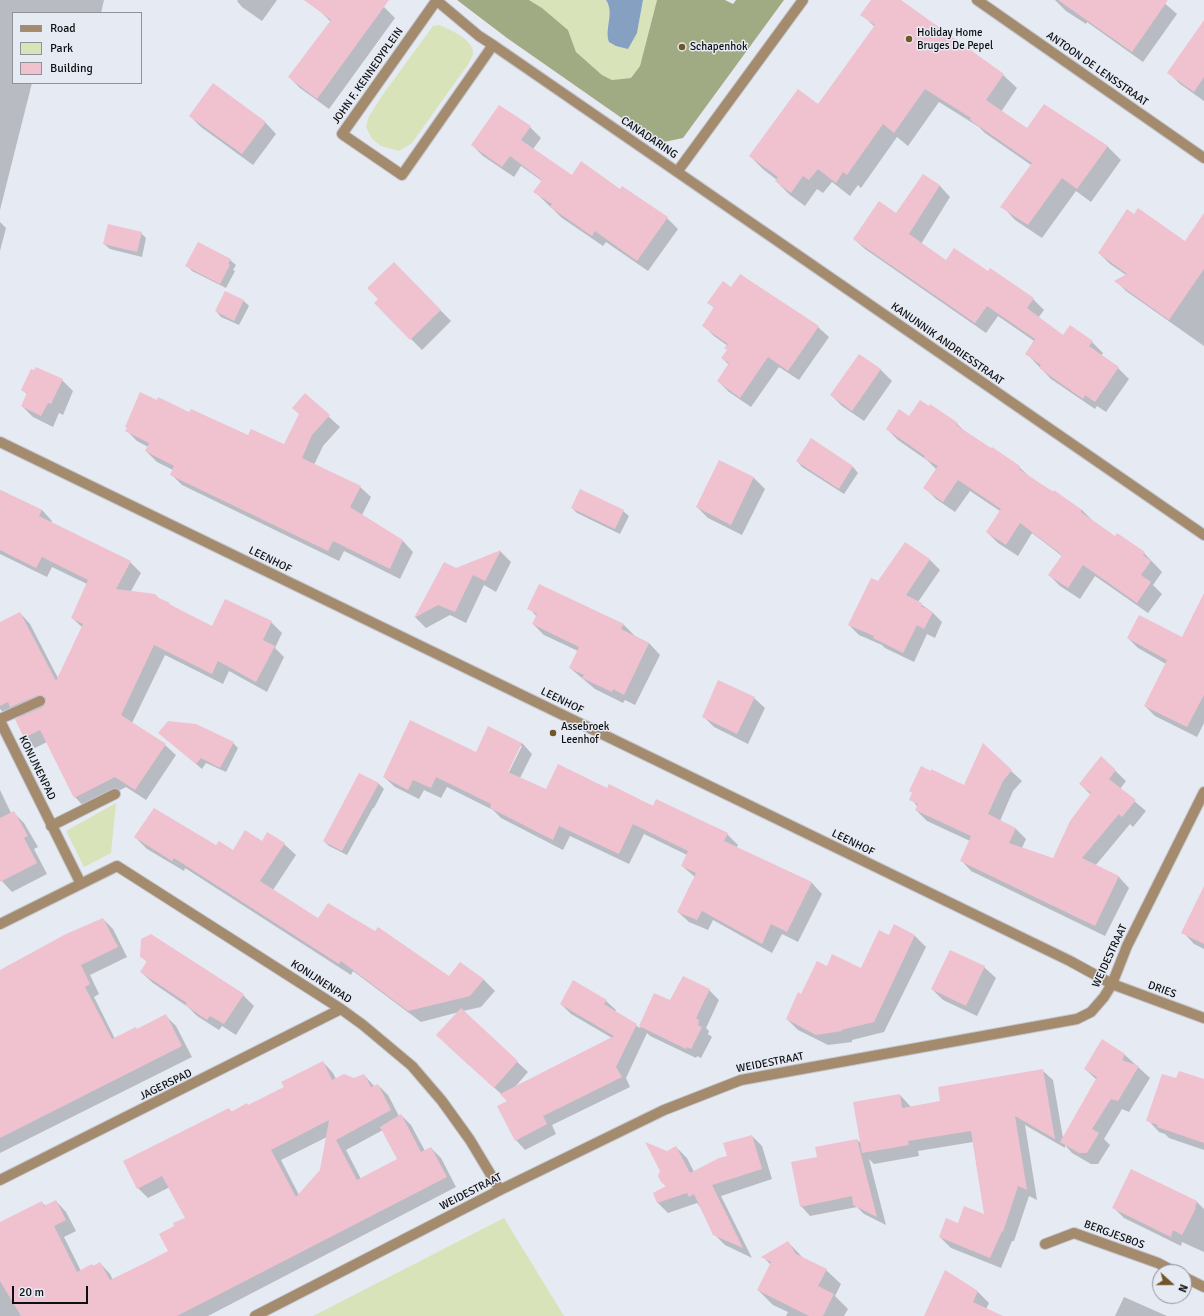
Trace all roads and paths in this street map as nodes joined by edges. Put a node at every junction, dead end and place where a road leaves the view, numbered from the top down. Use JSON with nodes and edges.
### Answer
{"nodes":[{"id":1,"x":436,"y":0,"type":"edge"},
{"id":2,"x":803,"y":0,"type":"edge"},
{"id":3,"x":977,"y":0,"type":"edge"},
{"id":4,"x":493,"y":45,"type":"junction"},
{"id":5,"x":1204,"y":158,"type":"edge"},
{"id":6,"x":677,"y":172,"type":"junction"},
{"id":7,"x":0,"y":442,"type":"edge"},
{"id":8,"x":1204,"y":535,"type":"edge"},
{"id":9,"x":40,"y":701,"type":"dead end"},
{"id":10,"x":0,"y":720,"type":"edge"},
{"id":11,"x":1204,"y":792,"type":"edge"},
{"id":12,"x":115,"y":794,"type":"dead end"},
{"id":13,"x":51,"y":826,"type":"junction"},
{"id":14,"x":81,"y":884,"type":"junction"},
{"id":15,"x":0,"y":924,"type":"edge"},
{"id":16,"x":1112,"y":984,"type":"junction"},
{"id":17,"x":341,"y":1010,"type":"junction"},
{"id":18,"x":1204,"y":1018,"type":"edge"},
{"id":19,"x":0,"y":1180,"type":"edge"},
{"id":20,"x":500,"y":1190,"type":"junction"},
{"id":21,"x":1045,"y":1244,"type":"dead end"},
{"id":22,"x":1160,"y":1264,"type":"edge"},
{"id":23,"x":1192,"y":1281,"type":"edge"},
{"id":24,"x":1204,"y":1288,"type":"edge"},
{"id":25,"x":254,"y":1316,"type":"edge"}],
"edges":[{"from":1,"to":4,"type":"street","name":"CANADARING"},
{"from":1,"to":4,"type":"street","name":"JOHN F. KENNEDYPLEIN"},
{"from":2,"to":6,"type":"street","name":"CANADARING"},
{"from":3,"to":5,"type":"street","name":"ANTOON DE LENSSTRAAT"},
{"from":4,"to":6,"type":"street","name":"CANADARING"},
{"from":6,"to":8,"type":"street","name":"KANUNNIK ANDRIESSTRAAT"},
{"from":7,"to":16,"type":"street","name":"LEENHOF"},
{"from":9,"to":10,"type":"street","name":"KONIJNENPAD"},
{"from":10,"to":13,"type":"street","name":"KONIJNENPAD"},
{"from":11,"to":16,"type":"street","name":"WEIDESTRAAT"},
{"from":12,"to":13,"type":"street"},
{"from":13,"to":14,"type":"street","name":"KONIJNENPAD"},
{"from":14,"to":15,"type":"street","name":"KONIJNENPAD"},
{"from":14,"to":17,"type":"street","name":"KONIJNENPAD"},
{"from":16,"to":18,"type":"street","name":"DRIES"},
{"from":16,"to":20,"type":"street","name":"WEIDESTRAAT"},
{"from":17,"to":19,"type":"street","name":"JAGERSPAD"},
{"from":17,"to":20,"type":"street","name":"KONIJNENPAD"},
{"from":20,"to":25,"type":"street","name":"WEIDESTRAAT"},
{"from":21,"to":22,"type":"street","name":"BERGJESBOS"},
{"from":23,"to":24,"type":"street"}]}
